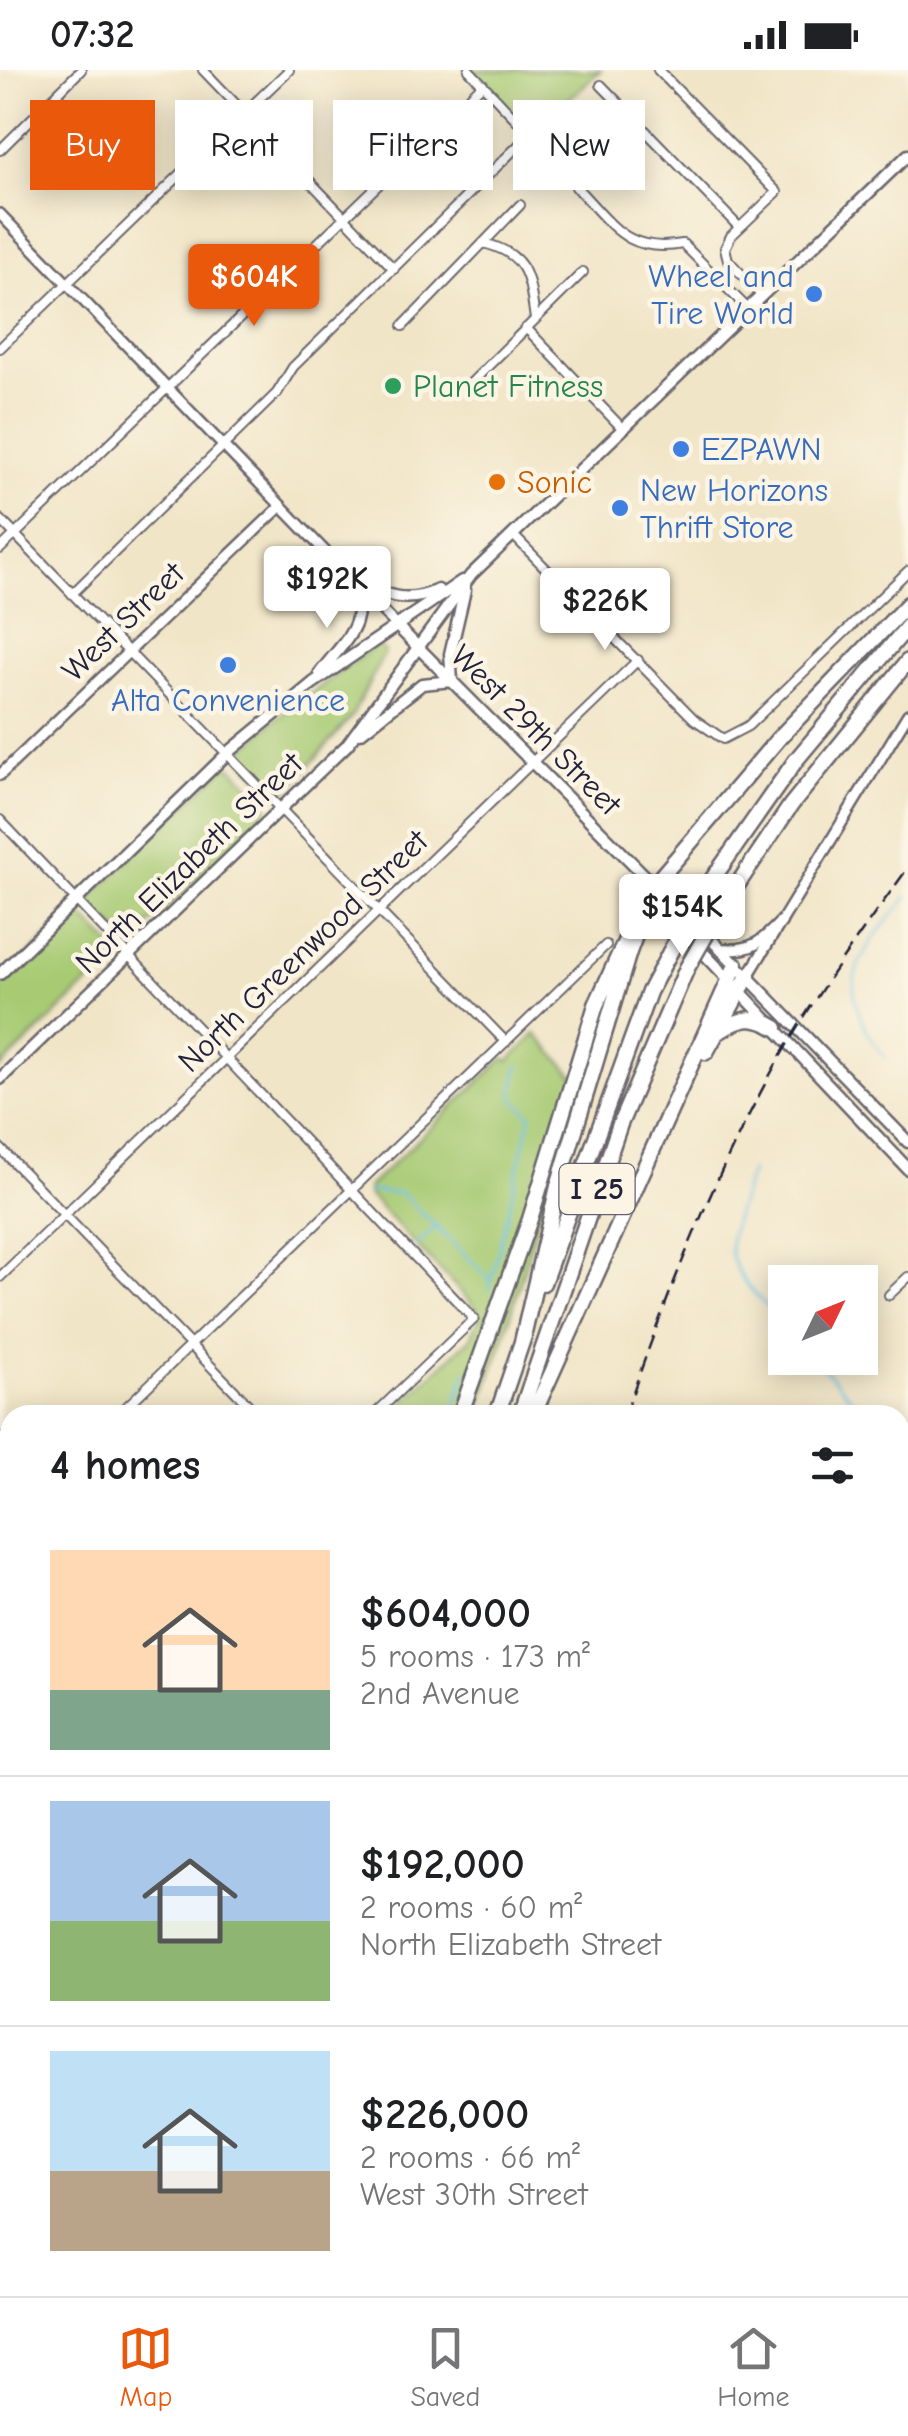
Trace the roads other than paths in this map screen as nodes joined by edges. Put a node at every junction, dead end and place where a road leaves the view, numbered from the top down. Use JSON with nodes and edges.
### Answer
{"nodes":[{"id":1,"x":81,"y":70,"type":"edge"},
{"id":2,"x":203,"y":70,"type":"edge"},
{"id":3,"x":289,"y":70,"type":"edge"},
{"id":4,"x":469,"y":70,"type":"edge"},
{"id":5,"x":658,"y":70,"type":"edge"},
{"id":6,"x":483,"y":84,"type":"junction"},
{"id":7,"x":601,"y":85,"type":"dead end"},
{"id":8,"x":232,"y":100,"type":"edge"},
{"id":9,"x":258,"y":100,"type":"edge"},
{"id":10,"x":0,"y":150,"type":"edge"},
{"id":11,"x":908,"y":155,"type":"edge"},
{"id":12,"x":175,"y":180,"type":"edge"},
{"id":13,"x":313,"y":182,"type":"edge"},
{"id":14,"x":579,"y":190,"type":"edge"},
{"id":15,"x":520,"y":205,"type":"dead end"},
{"id":16,"x":0,"y":214,"type":"edge"},
{"id":17,"x":346,"y":215,"type":"junction"},
{"id":18,"x":739,"y":228,"type":"junction"},
{"id":19,"x":484,"y":242,"type":"junction"},
{"id":20,"x":394,"y":268,"type":"junction"},
{"id":21,"x":583,"y":272,"type":"dead end"},
{"id":22,"x":66,"y":284,"type":"junction"},
{"id":23,"x":762,"y":296,"type":"junction"},
{"id":24,"x":748,"y":310,"type":"junction"},
{"id":25,"x":535,"y":319,"type":"junction"},
{"id":26,"x":403,"y":326,"type":"dead end"},
{"id":27,"x":526,"y":328,"type":"junction"},
{"id":28,"x":0,"y":348,"type":"edge"},
{"id":29,"x":166,"y":387,"type":"junction"},
{"id":30,"x":464,"y":390,"type":"dead end"},
{"id":31,"x":624,"y":428,"type":"junction"},
{"id":32,"x":223,"y":446,"type":"junction"},
{"id":33,"x":280,"y":506,"type":"junction"},
{"id":34,"x":0,"y":519,"type":"edge"},
{"id":35,"x":15,"y":534,"type":"junction"},
{"id":36,"x":513,"y":535,"type":"junction"},
{"id":37,"x":0,"y":549,"type":"edge"},
{"id":38,"x":908,"y":571,"type":"edge"},
{"id":39,"x":471,"y":575,"type":"junction"},
{"id":40,"x":352,"y":579,"type":"junction"},
{"id":41,"x":72,"y":594,"type":"junction"},
{"id":42,"x":908,"y":604,"type":"edge"},
{"id":43,"x":396,"y":625,"type":"junction"},
{"id":44,"x":908,"y":626,"type":"edge"},
{"id":45,"x":417,"y":646,"type":"junction"},
{"id":46,"x":128,"y":651,"type":"junction"},
{"id":47,"x":638,"y":660,"type":"junction"},
{"id":48,"x":908,"y":660,"type":"edge"},
{"id":49,"x":452,"y":681,"type":"junction"},
{"id":50,"x":313,"y":683,"type":"junction"},
{"id":51,"x":908,"y":714,"type":"edge"},
{"id":52,"x":347,"y":745,"type":"junction"},
{"id":53,"x":228,"y":753,"type":"junction"},
{"id":54,"x":532,"y":766,"type":"junction"},
{"id":55,"x":0,"y":775,"type":"edge"},
{"id":56,"x":281,"y":809,"type":"junction"},
{"id":57,"x":0,"y":820,"type":"edge"},
{"id":58,"x":657,"y":889,"type":"junction"},
{"id":59,"x":78,"y":900,"type":"junction"},
{"id":60,"x":380,"y":911,"type":"junction"},
{"id":61,"x":642,"y":917,"type":"junction"},
{"id":62,"x":781,"y":922,"type":"junction"},
{"id":63,"x":606,"y":946,"type":"dead end"},
{"id":64,"x":722,"y":949,"type":"junction"},
{"id":65,"x":129,"y":955,"type":"junction"},
{"id":66,"x":736,"y":965,"type":"junction"},
{"id":67,"x":0,"y":974,"type":"edge"},
{"id":68,"x":748,"y":976,"type":"junction"},
{"id":69,"x":735,"y":986,"type":"junction"},
{"id":70,"x":776,"y":1028,"type":"junction"},
{"id":71,"x":720,"y":1031,"type":"junction"},
{"id":72,"x":506,"y":1042,"type":"junction"},
{"id":73,"x":227,"y":1058,"type":"junction"},
{"id":74,"x":0,"y":1079,"type":"edge"},
{"id":75,"x":683,"y":1085,"type":"junction"},
{"id":76,"x":908,"y":1142,"type":"edge"},
{"id":77,"x":0,"y":1148,"type":"edge"},
{"id":78,"x":908,"y":1169,"type":"edge"},
{"id":79,"x":352,"y":1190,"type":"junction"},
{"id":80,"x":64,"y":1215,"type":"junction"},
{"id":81,"x":0,"y":1277,"type":"edge"},
{"id":82,"x":908,"y":1277,"type":"edge"},
{"id":83,"x":889,"y":1295,"type":"dead end"},
{"id":84,"x":522,"y":1342,"type":"junction"},
{"id":85,"x":191,"y":1345,"type":"junction"},
{"id":86,"x":128,"y":1405,"type":"edge"},
{"id":87,"x":248,"y":1405,"type":"edge"},
{"id":88,"x":384,"y":1405,"type":"edge"},
{"id":89,"x":464,"y":1405,"type":"edge"},
{"id":90,"x":501,"y":1405,"type":"edge"},
{"id":91,"x":523,"y":1405,"type":"edge"},
{"id":92,"x":538,"y":1405,"type":"edge"}],
"edges":[{"from":1,"to":10,"type":"street"},
{"from":2,"to":8,"type":"street"},
{"from":3,"to":9,"type":"street"},
{"from":4,"to":6,"type":"street"},
{"from":5,"to":18,"type":"street"},
{"from":6,"to":17,"type":"street"},
{"from":6,"to":20,"type":"street"},
{"from":7,"to":18,"type":"street"},
{"from":11,"to":23,"type":"main road","name":"North Elizabeth Street"},
{"from":12,"to":22,"type":"street"},
{"from":13,"to":17,"type":"street"},
{"from":14,"to":24,"type":"street"},
{"from":15,"to":19,"type":"street"},
{"from":16,"to":22,"type":"street","name":"West 29th Street"},
{"from":17,"to":20,"type":"street"},
{"from":17,"to":29,"type":"street"},
{"from":18,"to":23,"type":"street"},
{"from":19,"to":25,"type":"street"},
{"from":19,"to":26,"type":"street"},
{"from":20,"to":32,"type":"street"},
{"from":21,"to":25,"type":"street"},
{"from":22,"to":28,"type":"street"},
{"from":22,"to":29,"type":"street","name":"West 29th Street"},
{"from":23,"to":24,"type":"main road","name":"North Elizabeth Street"},
{"from":24,"to":31,"type":"main road","name":"North Elizabeth Street"},
{"from":25,"to":27,"type":"street"},
{"from":27,"to":30,"type":"street"},
{"from":27,"to":31,"type":"street"},
{"from":29,"to":32,"type":"street","name":"West 29th Street"},
{"from":29,"to":35,"type":"street"},
{"from":31,"to":36,"type":"main road","name":"North Elizabeth Street"},
{"from":32,"to":33,"type":"street","name":"West 29th Street"},
{"from":32,"to":41,"type":"street"},
{"from":33,"to":40,"type":"street","name":"West 29th Street"},
{"from":33,"to":46,"type":"street","name":"West Street"},
{"from":34,"to":35,"type":"street"},
{"from":35,"to":37,"type":"street"},
{"from":35,"to":41,"type":"street"},
{"from":36,"to":39,"type":"main road","name":"North Elizabeth Street"},
{"from":36,"to":47,"type":"street"},
{"from":38,"to":47,"type":"street"},
{"from":39,"to":40,"type":"main road"},
{"from":39,"to":43,"type":"main road","name":"North Elizabeth Street"},
{"from":39,"to":45,"type":"main road","name":"North Elizabeth Street"},
{"from":39,"to":49,"type":"main road"},
{"from":40,"to":43,"type":"street","name":"West 29th Street"},
{"from":40,"to":50,"type":"main road"},
{"from":41,"to":46,"type":"street"},
{"from":42,"to":58,"type":"highway"},
{"from":43,"to":45,"type":"main road","name":"West 29th Street"},
{"from":43,"to":50,"type":"main road","name":"North Elizabeth Street"},
{"from":44,"to":84,"type":"highway","number":"I 25","bridge":true},
{"from":45,"to":49,"type":"main road","name":"West 29th Street"},
{"from":45,"to":52,"type":"main road","name":"North Elizabeth Street"},
{"from":46,"to":53,"type":"street"},
{"from":46,"to":55,"type":"street","name":"West Street"},
{"from":47,"to":54,"type":"street","name":"North Greenwood Street"},
{"from":48,"to":91,"type":"highway","number":"I 25","bridge":true},
{"from":49,"to":52,"type":"main road"},
{"from":49,"to":54,"type":"main road","name":"West 29th Street"},
{"from":50,"to":53,"type":"main road","name":"North Elizabeth Street"},
{"from":51,"to":62,"type":"street"},
{"from":52,"to":56,"type":"main road","name":"North Elizabeth Street"},
{"from":53,"to":56,"type":"street"},
{"from":53,"to":59,"type":"main road","name":"North Elizabeth Street"},
{"from":54,"to":58,"type":"main road","name":"West 29th Street"},
{"from":54,"to":60,"type":"street","name":"North Greenwood Street"},
{"from":56,"to":60,"type":"street"},
{"from":56,"to":65,"type":"main road","name":"North Elizabeth Street"},
{"from":57,"to":59,"type":"street"},
{"from":58,"to":61,"type":"highway"},
{"from":58,"to":64,"type":"main road","name":"West 29th Street"},
{"from":58,"to":69,"type":"main road","name":"West 29th Street"},
{"from":59,"to":65,"type":"street"},
{"from":59,"to":67,"type":"main road","name":"North Elizabeth Street"},
{"from":60,"to":72,"type":"street"},
{"from":60,"to":73,"type":"street","name":"North Greenwood Street"},
{"from":61,"to":84,"type":"highway"},
{"from":61,"to":89,"type":"highway"},
{"from":62,"to":64,"type":"main road"},
{"from":62,"to":68,"type":"street"},
{"from":63,"to":72,"type":"street"},
{"from":64,"to":66,"type":"main road","name":"West 29th Street"},
{"from":65,"to":73,"type":"street"},
{"from":65,"to":74,"type":"main road","name":"North Elizabeth Street"},
{"from":66,"to":68,"type":"main road","name":"West 29th Street"},
{"from":66,"to":69,"type":"highway"},
{"from":68,"to":69,"type":"highway"},
{"from":68,"to":76,"type":"main road","name":"West 29th Street"},
{"from":69,"to":70,"type":"main road","name":"West 29th Street"},
{"from":69,"to":71,"type":"highway"},
{"from":69,"to":75,"type":"highway"},
{"from":70,"to":71,"type":"highway"},
{"from":70,"to":78,"type":"main road","name":"West 29th Street"},
{"from":71,"to":75,"type":"highway"},
{"from":72,"to":79,"type":"street"},
{"from":73,"to":79,"type":"street"},
{"from":73,"to":80,"type":"street","name":"North Greenwood Street"},
{"from":75,"to":92,"type":"highway"},
{"from":77,"to":80,"type":"street"},
{"from":79,"to":85,"type":"street"},
{"from":79,"to":88,"type":"street"},
{"from":80,"to":81,"type":"street","name":"North Greenwood Street"},
{"from":80,"to":85,"type":"street"},
{"from":82,"to":83,"type":"street"},
{"from":84,"to":90,"type":"highway","number":"I 25"},
{"from":85,"to":86,"type":"street"},
{"from":85,"to":87,"type":"street"}]}
